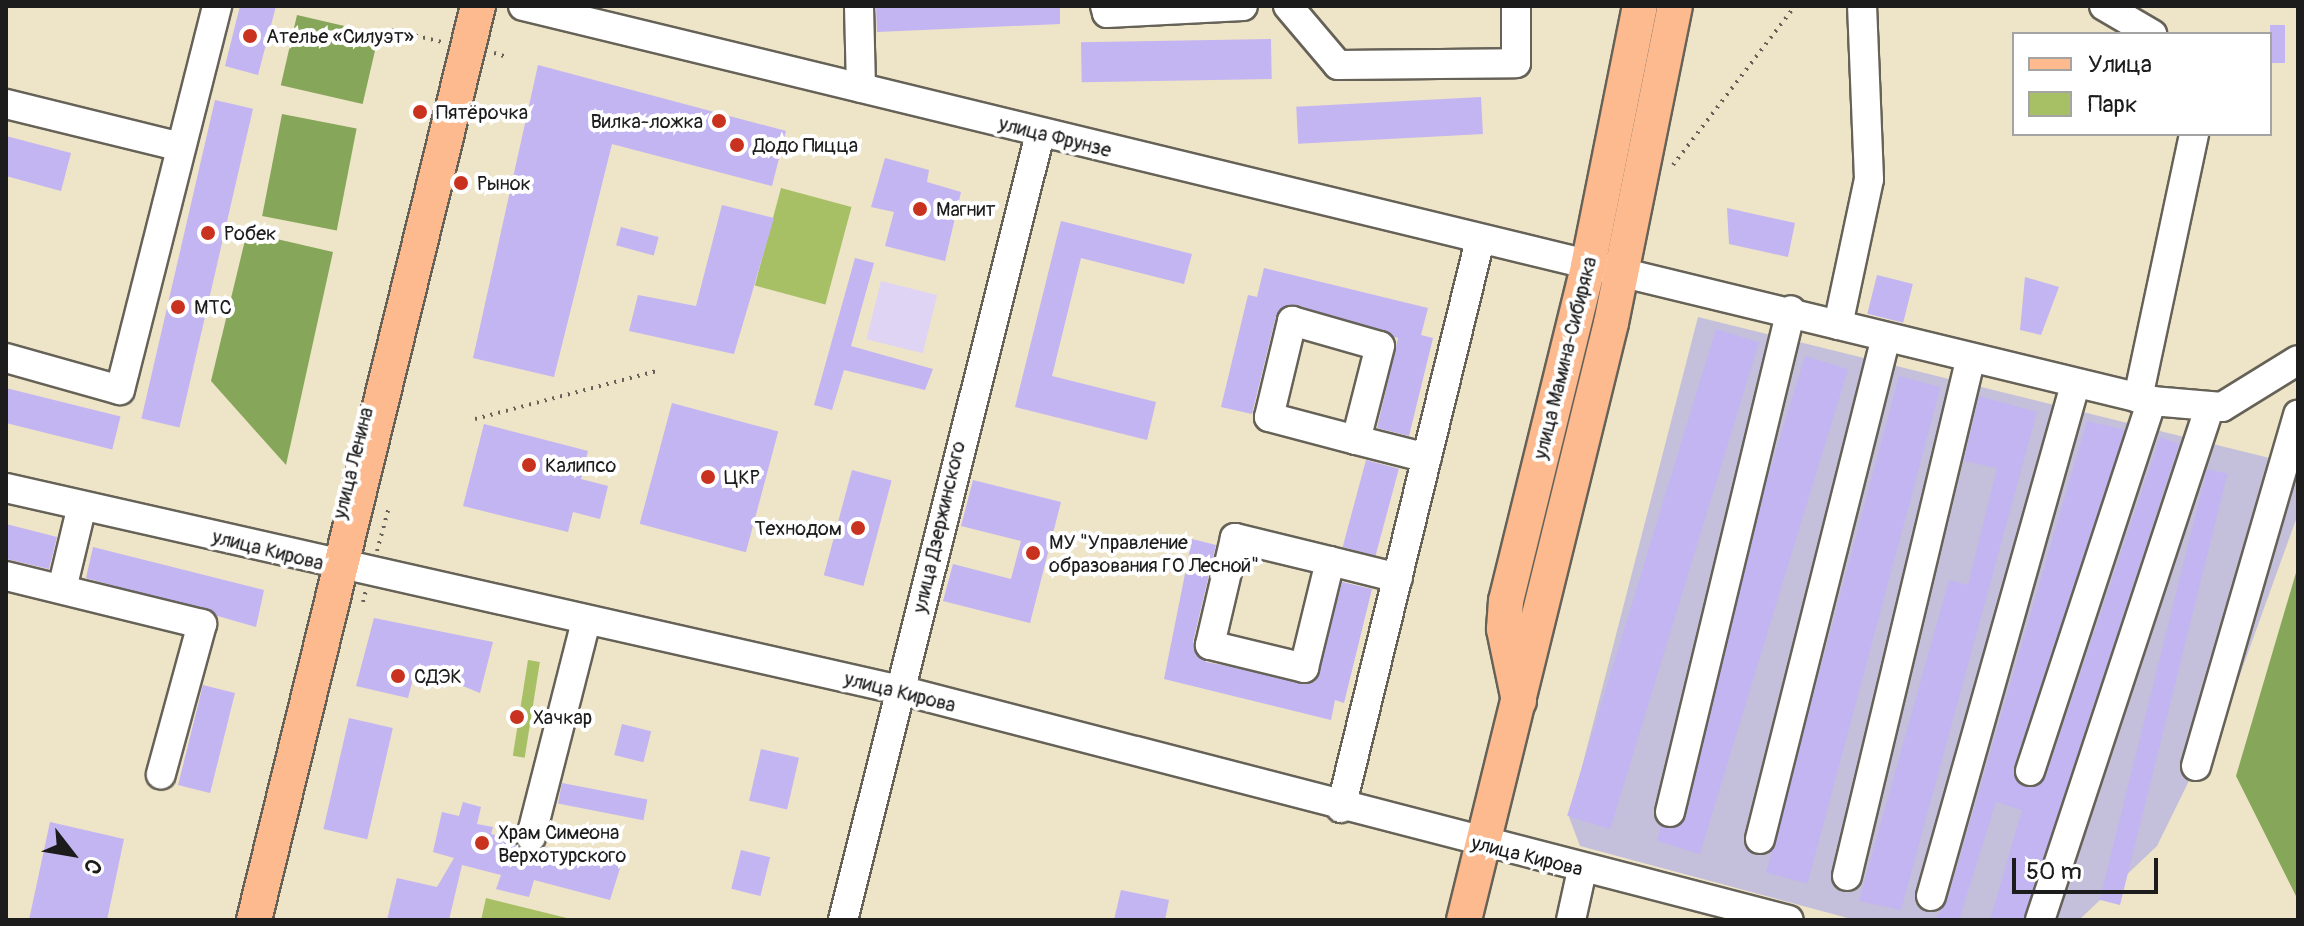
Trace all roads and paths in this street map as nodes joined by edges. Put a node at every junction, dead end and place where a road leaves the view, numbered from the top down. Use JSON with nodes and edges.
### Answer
{"nodes":[{"id":1,"x":217,"y":6,"type":"edge"},
{"id":2,"x":465,"y":6,"type":"edge"},
{"id":3,"x":478,"y":6,"type":"edge"},
{"id":4,"x":523,"y":6,"type":"edge"},
{"id":5,"x":859,"y":6,"type":"edge"},
{"id":6,"x":1105,"y":6,"type":"edge"},
{"id":7,"x":1243,"y":6,"type":"edge"},
{"id":8,"x":1288,"y":6,"type":"edge"},
{"id":9,"x":1516,"y":6,"type":"edge"},
{"id":10,"x":1640,"y":6,"type":"edge"},
{"id":11,"x":1675,"y":6,"type":"edge"},
{"id":12,"x":1795,"y":6,"type":"edge"},
{"id":13,"x":1862,"y":6,"type":"edge"},
{"id":14,"x":2104,"y":6,"type":"edge"},
{"id":15,"x":2149,"y":32,"type":"edge"},
{"id":16,"x":861,"y":88,"type":"junction"},
{"id":17,"x":6,"y":104,"type":"edge"},
{"id":18,"x":1040,"y":134,"type":"junction"},
{"id":19,"x":2194,"y":136,"type":"edge"},
{"id":20,"x":181,"y":147,"type":"junction"},
{"id":21,"x":1673,"y":165,"type":"dead end"},
{"id":22,"x":1480,"y":240,"type":"junction"},
{"id":23,"x":1588,"y":266,"type":"junction"},
{"id":24,"x":1622,"y":272,"type":"junction"},
{"id":25,"x":1791,"y":310,"type":"junction"},
{"id":26,"x":1838,"y":325,"type":"junction"},
{"id":27,"x":1885,"y":341,"type":"junction"},
{"id":28,"x":6,"y":358,"type":"edge"},
{"id":29,"x":2298,"y":360,"type":"edge"},
{"id":30,"x":1970,"y":361,"type":"junction"},
{"id":31,"x":657,"y":371,"type":"dead end"},
{"id":32,"x":2075,"y":385,"type":"junction"},
{"id":33,"x":2264,"y":385,"type":"junction"},
{"id":34,"x":2145,"y":400,"type":"junction"},
{"id":35,"x":2298,"y":404,"type":"edge"},
{"id":36,"x":2210,"y":406,"type":"junction"},
{"id":37,"x":2298,"y":414,"type":"edge"},
{"id":38,"x":475,"y":419,"type":"dead end"},
{"id":39,"x":1356,"y":440,"type":"junction"},
{"id":40,"x":1427,"y":458,"type":"junction"},
{"id":41,"x":6,"y":488,"type":"edge"},
{"id":42,"x":82,"y":506,"type":"junction"},
{"id":43,"x":1330,"y":561,"type":"junction"},
{"id":44,"x":334,"y":566,"type":"junction"},
{"id":45,"x":6,"y":576,"type":"edge"},
{"id":46,"x":1398,"y":578,"type":"junction"},
{"id":47,"x":62,"y":589,"type":"junction"},
{"id":48,"x":586,"y":621,"type":"junction"},
{"id":49,"x":900,"y":690,"type":"junction"},
{"id":50,"x":1521,"y":709,"type":"junction"},
{"id":51,"x":2196,"y":766,"type":"dead end"},
{"id":52,"x":2030,"y":771,"type":"dead end"},
{"id":53,"x":161,"y":774,"type":"dead end"},
{"id":54,"x":1341,"y":808,"type":"junction"},
{"id":55,"x":1670,"y":812,"type":"dead end"},
{"id":56,"x":531,"y":837,"type":"dead end"},
{"id":57,"x":1760,"y":839,"type":"dead end"},
{"id":58,"x":1485,"y":845,"type":"junction"},
{"id":59,"x":1582,"y":870,"type":"junction"},
{"id":60,"x":1847,"y":876,"type":"dead end"},
{"id":61,"x":1931,"y":896,"type":"dead end"},
{"id":62,"x":1705,"y":910,"type":"edge"},
{"id":63,"x":242,"y":920,"type":"edge"},
{"id":64,"x":254,"y":920,"type":"edge"},
{"id":65,"x":843,"y":920,"type":"edge"},
{"id":66,"x":1464,"y":920,"type":"edge"},
{"id":67,"x":1571,"y":920,"type":"edge"},
{"id":68,"x":1789,"y":920,"type":"edge"},
{"id":69,"x":2040,"y":920,"type":"edge"}],
"edges":[{"from":1,"to":20,"type":"street"},
{"from":2,"to":44,"type":"main road","name":"улица Ленина"},
{"from":3,"to":44,"type":"main road"},
{"from":4,"to":16,"type":"street","name":"улица Фрунзе"},
{"from":5,"to":16,"type":"street"},
{"from":6,"to":7,"type":"street"},
{"from":8,"to":9,"type":"street"},
{"from":10,"to":23,"type":"main road","name":"улица Мамина-Сибиряка"},
{"from":11,"to":24,"type":"main road","name":"улица Мамина-Сибиряка"},
{"from":12,"to":21,"type":"path"},
{"from":13,"to":26,"type":"street"},
{"from":14,"to":15,"type":"street"},
{"from":16,"to":18,"type":"street","name":"улица Фрунзе"},
{"from":17,"to":20,"type":"street"},
{"from":18,"to":22,"type":"street","name":"улица Фрунзе"},
{"from":18,"to":49,"type":"street","name":"улица Дзержинского"},
{"from":19,"to":34,"type":"street"},
{"from":20,"to":28,"type":"street"},
{"from":22,"to":23,"type":"street","name":"улица Фрунзе"},
{"from":22,"to":40,"type":"street"},
{"from":23,"to":24,"type":"street","name":"улица Фрунзе"},
{"from":23,"to":50,"type":"main road","name":"улица Мамина-Сибиряка"},
{"from":24,"to":25,"type":"street","name":"улица Фрунзе"},
{"from":24,"to":50,"type":"main road","name":"улица Мамина-Сибиряка"},
{"from":25,"to":26,"type":"street","name":"улица Фрунзе"},
{"from":25,"to":55,"type":"street"},
{"from":26,"to":27,"type":"street","name":"улица Фрунзе"},
{"from":27,"to":30,"type":"street","name":"улица Фрунзе"},
{"from":27,"to":57,"type":"street"},
{"from":29,"to":33,"type":"street"},
{"from":30,"to":32,"type":"street","name":"улица Фрунзе"},
{"from":30,"to":60,"type":"street"},
{"from":31,"to":38,"type":"path"},
{"from":32,"to":34,"type":"street","name":"улица Фрунзе"},
{"from":32,"to":61,"type":"street"},
{"from":33,"to":35,"type":"street"},
{"from":33,"to":36,"type":"street"},
{"from":34,"to":36,"type":"street","name":"улица Фрунзе"},
{"from":34,"to":52,"type":"street"},
{"from":36,"to":69,"type":"street"},
{"from":37,"to":51,"type":"street"},
{"from":39,"to":39,"type":"street"},
{"from":39,"to":40,"type":"street"},
{"from":40,"to":46,"type":"street"},
{"from":41,"to":42,"type":"street","name":"улица Кирова"},
{"from":42,"to":44,"type":"street","name":"улица Кирова"},
{"from":42,"to":47,"type":"street"},
{"from":43,"to":43,"type":"street"},
{"from":43,"to":46,"type":"street"},
{"from":44,"to":48,"type":"street","name":"улица Кирова"},
{"from":44,"to":63,"type":"main road","name":"улица Ленина"},
{"from":44,"to":64,"type":"main road"},
{"from":45,"to":47,"type":"street"},
{"from":46,"to":54,"type":"street"},
{"from":47,"to":53,"type":"street"},
{"from":48,"to":49,"type":"street","name":"улица Кирова"},
{"from":48,"to":56,"type":"street"},
{"from":49,"to":54,"type":"street","name":"улица Кирова"},
{"from":49,"to":65,"type":"street","name":"улица Дзержинского"},
{"from":50,"to":58,"type":"main road","name":"улица Мамина-Сибиряка"},
{"from":54,"to":58,"type":"street","name":"улица Кирова"},
{"from":58,"to":59,"type":"street","name":"улица Кирова"},
{"from":58,"to":66,"type":"main road","name":"улица Мамина-Сибиряка"},
{"from":59,"to":62,"type":"street","name":"улица Кирова"},
{"from":59,"to":67,"type":"street"},
{"from":62,"to":68,"type":"street","name":"улица Кирова"}]}
